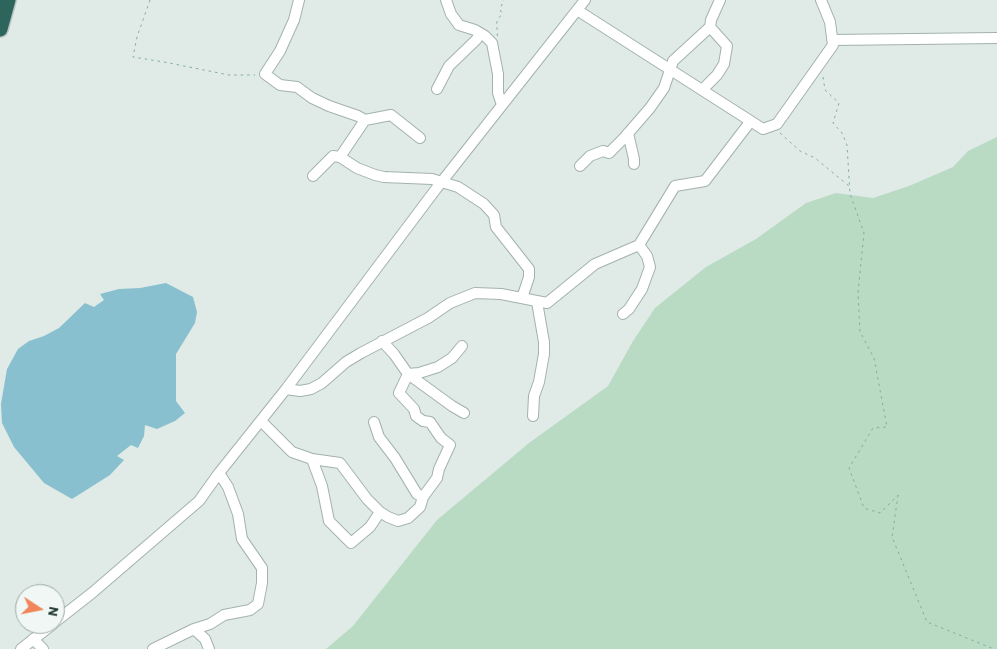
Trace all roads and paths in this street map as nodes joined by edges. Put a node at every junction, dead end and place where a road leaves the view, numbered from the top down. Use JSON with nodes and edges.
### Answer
{"nodes":[{"id":1,"x":8,"y":0,"type":"edge"},
{"id":2,"x":150,"y":0,"type":"edge"},
{"id":3,"x":299,"y":0,"type":"edge"},
{"id":4,"x":446,"y":0,"type":"edge"},
{"id":5,"x":504,"y":0,"type":"edge"},
{"id":6,"x":585,"y":0,"type":"edge"},
{"id":7,"x":720,"y":0,"type":"edge"},
{"id":8,"x":821,"y":0,"type":"edge"},
{"id":9,"x":577,"y":10,"type":"junction"},
{"id":10,"x":710,"y":28,"type":"junction"},
{"id":11,"x":0,"y":29,"type":"edge"},
{"id":12,"x":480,"y":34,"type":"junction"},
{"id":13,"x":997,"y":38,"type":"edge"},
{"id":14,"x":833,"y":40,"type":"junction"},
{"id":15,"x":492,"y":43,"type":"junction"},
{"id":16,"x":818,"y":66,"type":"junction"},
{"id":17,"x":671,"y":70,"type":"junction"},
{"id":18,"x":265,"y":74,"type":"junction"},
{"id":19,"x":437,"y":89,"type":"dead end"},
{"id":20,"x":702,"y":90,"type":"junction"},
{"id":21,"x":502,"y":105,"type":"junction"},
{"id":22,"x":365,"y":120,"type":"junction"},
{"id":23,"x":750,"y":122,"type":"junction"},
{"id":24,"x":772,"y":126,"type":"junction"},
{"id":25,"x":628,"y":132,"type":"junction"},
{"id":26,"x":420,"y":138,"type":"dead end"},
{"id":27,"x":340,"y":158,"type":"junction"},
{"id":28,"x":634,"y":164,"type":"dead end"},
{"id":29,"x":580,"y":166,"type":"dead end"},
{"id":30,"x":313,"y":176,"type":"dead end"},
{"id":31,"x":442,"y":182,"type":"junction"},
{"id":32,"x":850,"y":187,"type":"junction"},
{"id":33,"x":639,"y":244,"type":"junction"},
{"id":34,"x":522,"y":298,"type":"junction"},
{"id":35,"x":538,"y":302,"type":"junction"},
{"id":36,"x":624,"y":314,"type":"dead end"},
{"id":37,"x":382,"y":341,"type":"junction"},
{"id":38,"x":462,"y":346,"type":"dead end"},
{"id":39,"x":408,"y":374,"type":"junction"},
{"id":40,"x":286,"y":389,"type":"junction"},
{"id":41,"x":464,"y":413,"type":"dead end"},
{"id":42,"x":533,"y":416,"type":"dead end"},
{"id":43,"x":261,"y":421,"type":"junction"},
{"id":44,"x":374,"y":422,"type":"dead end"},
{"id":45,"x":312,"y":459,"type":"junction"},
{"id":46,"x":219,"y":473,"type":"junction"},
{"id":47,"x":423,"y":497,"type":"junction"},
{"id":48,"x":380,"y":512,"type":"junction"},
{"id":49,"x":65,"y":614,"type":"edge"},
{"id":50,"x":194,"y":629,"type":"junction"},
{"id":51,"x":40,"y":634,"type":"edge"},
{"id":52,"x":33,"y":639,"type":"junction"},
{"id":53,"x":20,"y":649,"type":"edge"},
{"id":54,"x":43,"y":649,"type":"edge"},
{"id":55,"x":153,"y":649,"type":"edge"},
{"id":56,"x":209,"y":649,"type":"edge"},
{"id":57,"x":994,"y":649,"type":"edge"}],
"edges":[{"from":1,"to":11,"type":"highway"},
{"from":2,"to":18,"type":"path"},
{"from":3,"to":18,"type":"street"},
{"from":4,"to":12,"type":"street"},
{"from":5,"to":15,"type":"path"},
{"from":6,"to":9,"type":"street"},
{"from":7,"to":10,"type":"street"},
{"from":8,"to":14,"type":"street"},
{"from":9,"to":17,"type":"street"},
{"from":9,"to":21,"type":"street"},
{"from":10,"to":17,"type":"street"},
{"from":10,"to":20,"type":"street"},
{"from":12,"to":15,"type":"street"},
{"from":12,"to":19,"type":"street"},
{"from":13,"to":14,"type":"street"},
{"from":14,"to":16,"type":"street"},
{"from":15,"to":21,"type":"street"},
{"from":16,"to":24,"type":"street"},
{"from":16,"to":32,"type":"path"},
{"from":17,"to":20,"type":"street"},
{"from":17,"to":25,"type":"street"},
{"from":18,"to":22,"type":"street"},
{"from":20,"to":23,"type":"street"},
{"from":21,"to":31,"type":"street"},
{"from":22,"to":26,"type":"street"},
{"from":22,"to":27,"type":"street"},
{"from":23,"to":24,"type":"street"},
{"from":23,"to":33,"type":"street"},
{"from":24,"to":32,"type":"path"},
{"from":25,"to":28,"type":"street"},
{"from":25,"to":29,"type":"street"},
{"from":27,"to":30,"type":"street"},
{"from":27,"to":31,"type":"street"},
{"from":31,"to":34,"type":"street"},
{"from":31,"to":40,"type":"street"},
{"from":32,"to":57,"type":"path"},
{"from":33,"to":35,"type":"street"},
{"from":33,"to":36,"type":"street"},
{"from":34,"to":35,"type":"street"},
{"from":34,"to":37,"type":"street"},
{"from":35,"to":42,"type":"street"},
{"from":37,"to":39,"type":"street"},
{"from":37,"to":40,"type":"street"},
{"from":38,"to":39,"type":"street"},
{"from":39,"to":41,"type":"street"},
{"from":39,"to":47,"type":"street"},
{"from":40,"to":43,"type":"street"},
{"from":43,"to":45,"type":"street"},
{"from":43,"to":46,"type":"street"},
{"from":44,"to":47,"type":"street"},
{"from":45,"to":48,"type":"street"},
{"from":45,"to":48,"type":"street"},
{"from":46,"to":49,"type":"street"},
{"from":46,"to":50,"type":"street"},
{"from":47,"to":48,"type":"street"},
{"from":50,"to":55,"type":"street"},
{"from":50,"to":56,"type":"street"},
{"from":51,"to":52,"type":"street"},
{"from":52,"to":53,"type":"street"},
{"from":52,"to":54,"type":"street"}]}
